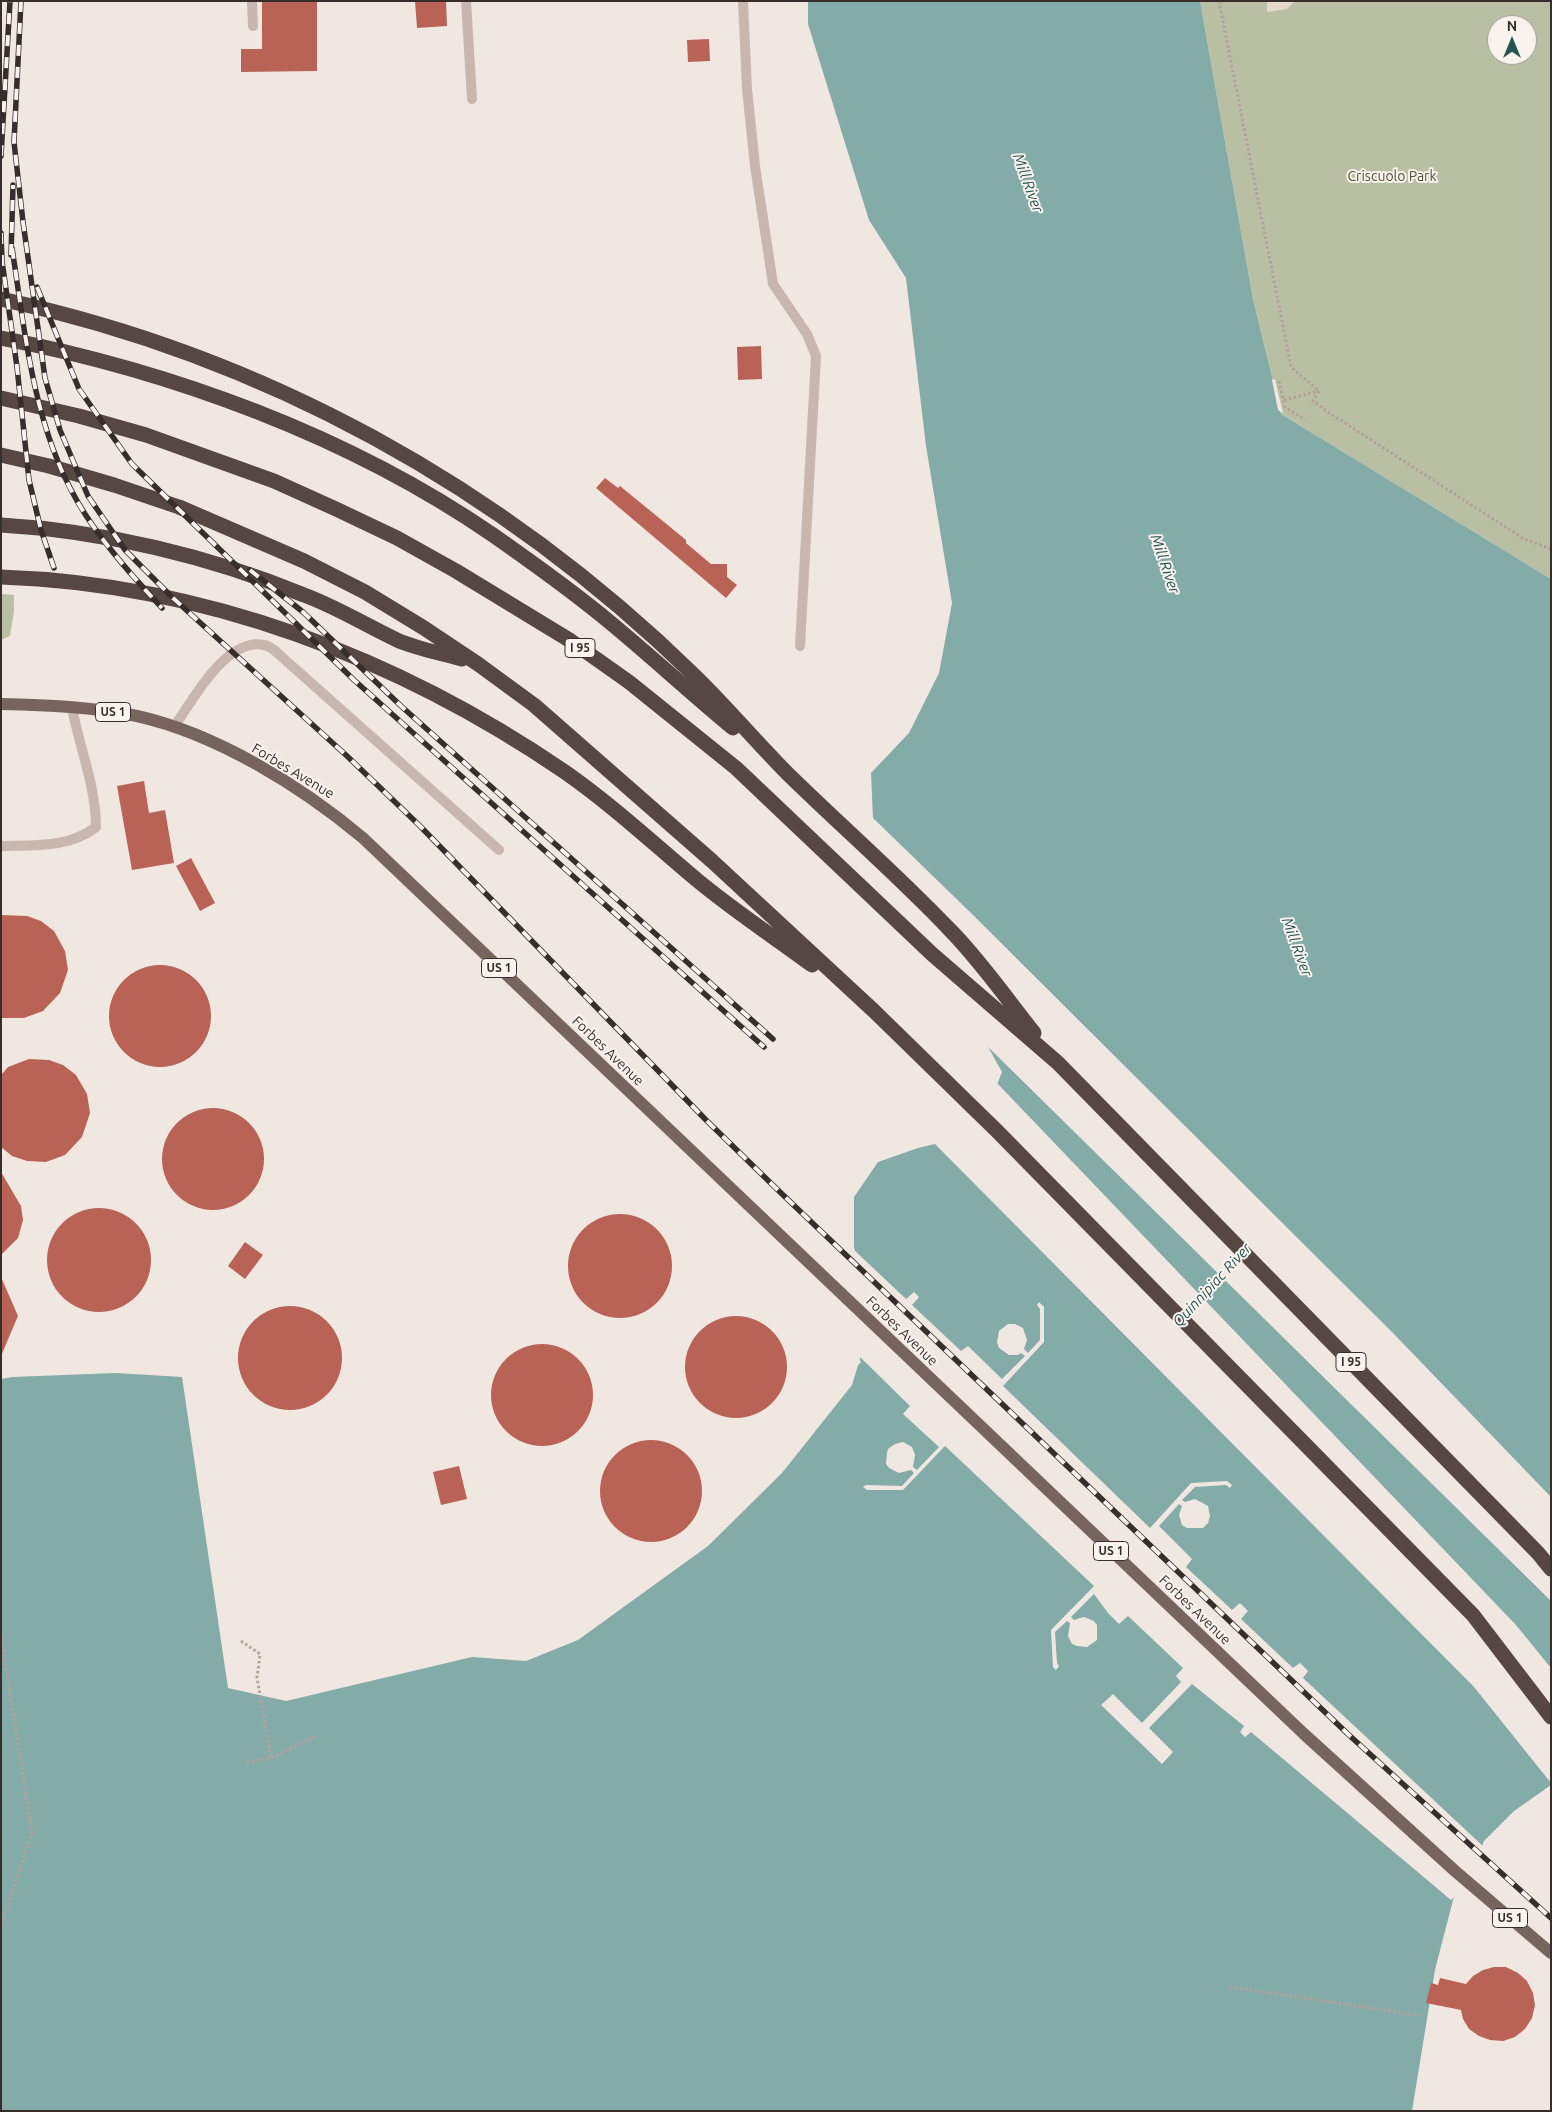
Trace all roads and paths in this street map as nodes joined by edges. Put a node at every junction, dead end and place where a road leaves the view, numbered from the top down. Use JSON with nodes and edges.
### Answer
{"nodes":[{"id":1,"x":252,"y":1,"type":"edge"},
{"id":2,"x":466,"y":1,"type":"edge"},
{"id":3,"x":743,"y":1,"type":"edge"},
{"id":4,"x":1219,"y":1,"type":"edge"},
{"id":5,"x":253,"y":26,"type":"dead end"},
{"id":6,"x":472,"y":99,"type":"dead end"},
{"id":7,"x":1,"y":300,"type":"edge"},
{"id":8,"x":1,"y":338,"type":"edge"},
{"id":9,"x":1279,"y":381,"type":"dead end"},
{"id":10,"x":1319,"y":391,"type":"junction"},
{"id":11,"x":1,"y":398,"type":"edge"},
{"id":12,"x":1284,"y":400,"type":"junction"},
{"id":13,"x":1305,"y":420,"type":"dead end"},
{"id":14,"x":1,"y":455,"type":"edge"},
{"id":15,"x":1,"y":525,"type":"edge"},
{"id":16,"x":1551,"y":549,"type":"edge"},
{"id":17,"x":1,"y":577,"type":"edge"},
{"id":18,"x":800,"y":646,"type":"dead end"},
{"id":19,"x":478,"y":664,"type":"junction"},
{"id":20,"x":1,"y":704,"type":"edge"},
{"id":21,"x":72,"y":707,"type":"junction"},
{"id":22,"x":174,"y":727,"type":"junction"},
{"id":23,"x":787,"y":772,"type":"junction"},
{"id":24,"x":1,"y":846,"type":"edge"},
{"id":25,"x":499,"y":850,"type":"dead end"},
{"id":26,"x":874,"y":1011,"type":"junction"},
{"id":27,"x":1058,"y":1063,"type":"junction"},
{"id":28,"x":1551,"y":1569,"type":"edge"},
{"id":29,"x":1,"y":1634,"type":"edge"},
{"id":30,"x":241,"y":1641,"type":"dead end"},
{"id":31,"x":1551,"y":1717,"type":"edge"},
{"id":32,"x":318,"y":1735,"type":"dead end"},
{"id":33,"x":271,"y":1758,"type":"junction"},
{"id":34,"x":247,"y":1762,"type":"dead end"},
{"id":35,"x":1,"y":1925,"type":"edge"},
{"id":36,"x":1551,"y":1953,"type":"edge"},
{"id":37,"x":1230,"y":1987,"type":"dead end"},
{"id":38,"x":1424,"y":2016,"type":"dead end"}],
"edges":[{"from":1,"to":5,"type":"lane"},
{"from":2,"to":6,"type":"lane"},
{"from":3,"to":18,"type":"lane"},
{"from":4,"to":10,"type":"path"},
{"from":7,"to":23,"type":"highway"},
{"from":8,"to":23,"type":"highway"},
{"from":9,"to":12,"type":"path"},
{"from":10,"to":12,"type":"path"},
{"from":10,"to":16,"type":"path"},
{"from":11,"to":27,"type":"highway","number":"I 95"},
{"from":12,"to":13,"type":"path"},
{"from":14,"to":19,"type":"highway"},
{"from":15,"to":19,"type":"highway"},
{"from":17,"to":26,"type":"highway"},
{"from":19,"to":26,"type":"highway"},
{"from":20,"to":21,"type":"main road","number":"US 1"},
{"from":21,"to":22,"type":"main road","number":"US 1"},
{"from":21,"to":24,"type":"lane"},
{"from":22,"to":25,"type":"lane"},
{"from":22,"to":36,"type":"main road","name":"Forbes Avenue","number":"US 1"},
{"from":23,"to":27,"type":"highway"},
{"from":26,"to":31,"type":"highway"},
{"from":27,"to":28,"type":"highway","number":"I 95"},
{"from":29,"to":35,"type":"path"},
{"from":30,"to":33,"type":"path"},
{"from":32,"to":33,"type":"path"},
{"from":33,"to":34,"type":"path"},
{"from":37,"to":38,"type":"path"}]}
